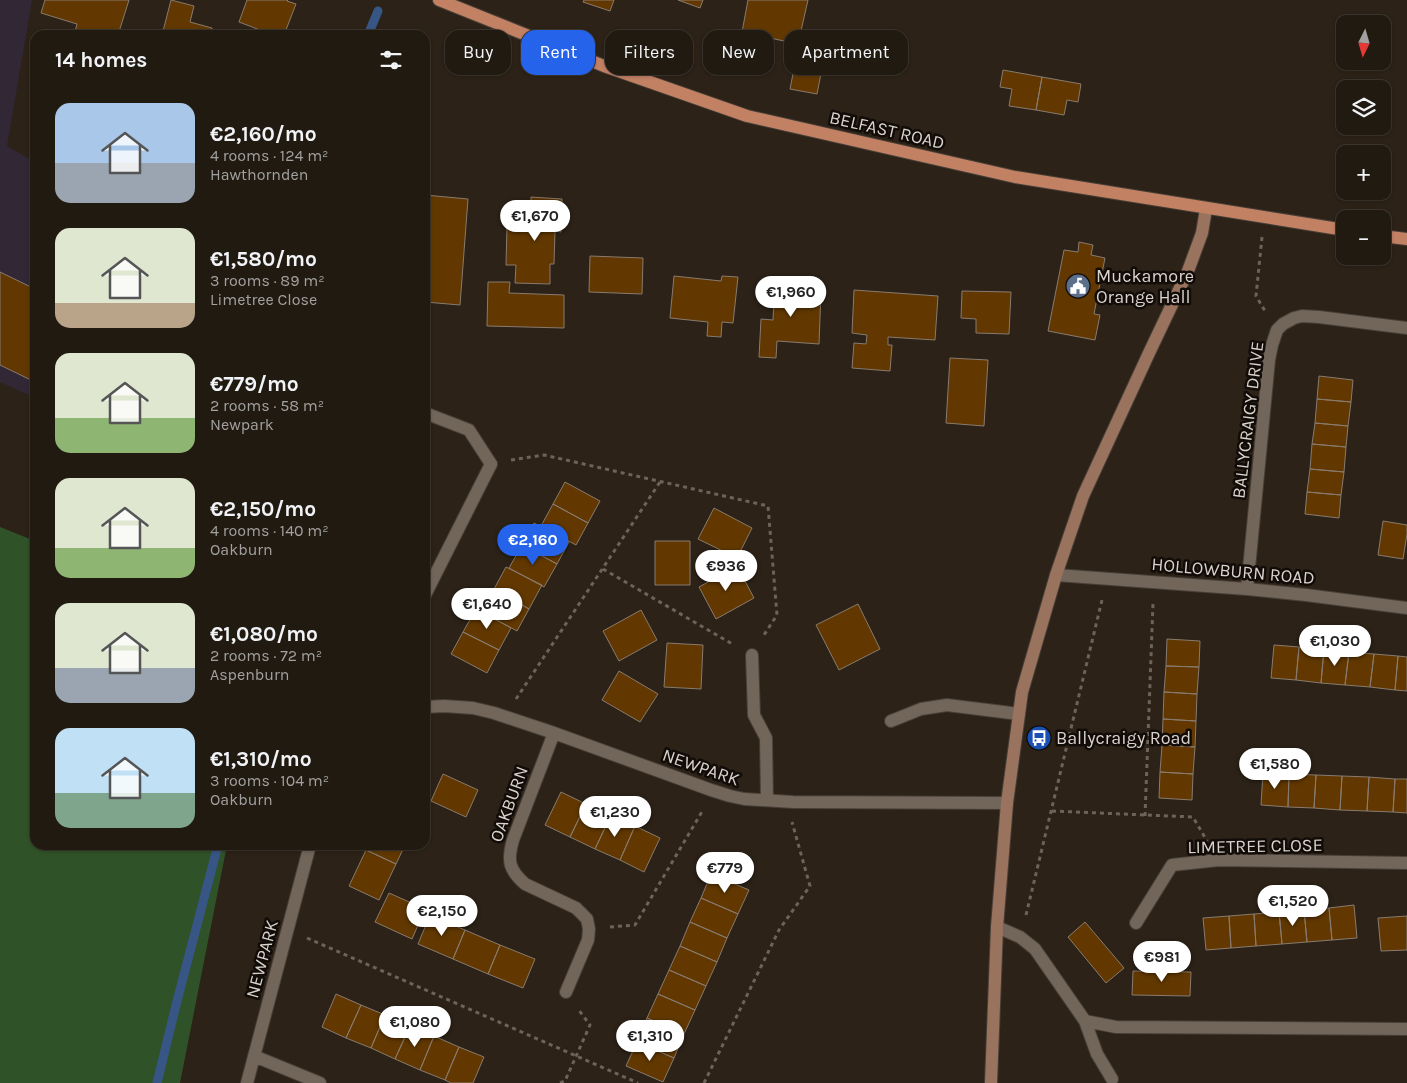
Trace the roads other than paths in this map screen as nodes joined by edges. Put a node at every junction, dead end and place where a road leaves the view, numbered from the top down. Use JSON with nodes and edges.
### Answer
{"nodes":[{"id":1,"x":438,"y":0,"type":"edge"},
{"id":2,"x":1206,"y":209,"type":"junction"},
{"id":3,"x":1336,"y":229,"type":"edge"},
{"id":4,"x":1391,"y":237,"type":"edge"},
{"id":5,"x":1407,"y":239,"type":"edge"},
{"id":6,"x":1407,"y":328,"type":"edge"},
{"id":7,"x":430,"y":415,"type":"edge"},
{"id":8,"x":1056,"y":574,"type":"junction"},
{"id":9,"x":430,"y":585,"type":"edge"},
{"id":10,"x":1248,"y":589,"type":"junction"},
{"id":11,"x":1407,"y":608,"type":"edge"},
{"id":12,"x":752,"y":655,"type":"road end"},
{"id":13,"x":430,"y":707,"type":"edge"},
{"id":14,"x":1019,"y":714,"type":"junction"},
{"id":15,"x":891,"y":721,"type":"dead end"},
{"id":16,"x":554,"y":733,"type":"junction"},
{"id":17,"x":767,"y":800,"type":"junction"},
{"id":18,"x":1007,"y":803,"type":"junction"},
{"id":19,"x":309,"y":850,"type":"edge"},
{"id":20,"x":1407,"y":863,"type":"edge"},
{"id":21,"x":1136,"y":923,"type":"dead end"},
{"id":22,"x":997,"y":928,"type":"junction"},
{"id":23,"x":566,"y":992,"type":"road end"},
{"id":24,"x":1085,"y":1021,"type":"junction"},
{"id":25,"x":1407,"y":1030,"type":"edge"},
{"id":26,"x":254,"y":1056,"type":"junction"},
{"id":27,"x":1112,"y":1079,"type":"dead end"},
{"id":28,"x":247,"y":1083,"type":"edge"},
{"id":29,"x":320,"y":1083,"type":"edge"},
{"id":30,"x":991,"y":1083,"type":"edge"}],
"edges":[{"from":1,"to":2,"type":"main road","name":"BELFAST ROAD"},
{"from":2,"to":3,"type":"main road","name":"BELFAST ROAD"},
{"from":2,"to":8,"type":"main road"},
{"from":4,"to":5,"type":"main road"},
{"from":6,"to":10,"type":"street","name":"BALLYCRAIGY DRIVE"},
{"from":7,"to":9,"type":"street"},
{"from":8,"to":10,"type":"street","name":"HOLLOWBURN ROAD"},
{"from":8,"to":14,"type":"main road"},
{"from":10,"to":11,"type":"street","name":"HOLLOWBURN ROAD"},
{"from":12,"to":17,"type":"street"},
{"from":13,"to":16,"type":"street","name":"NEWPARK"},
{"from":14,"to":15,"type":"street"},
{"from":14,"to":18,"type":"main road"},
{"from":16,"to":17,"type":"street","name":"NEWPARK"},
{"from":16,"to":23,"type":"street","name":"OAKBURN"},
{"from":17,"to":18,"type":"street","name":"NEWPARK"},
{"from":18,"to":22,"type":"main road"},
{"from":19,"to":26,"type":"street","name":"NEWPARK"},
{"from":20,"to":21,"type":"street","name":"LIMETREE CLOSE"},
{"from":22,"to":24,"type":"street"},
{"from":22,"to":30,"type":"main road"},
{"from":24,"to":25,"type":"street"},
{"from":24,"to":27,"type":"street"},
{"from":26,"to":28,"type":"street","name":"NEWPARK"},
{"from":26,"to":29,"type":"street"}]}
